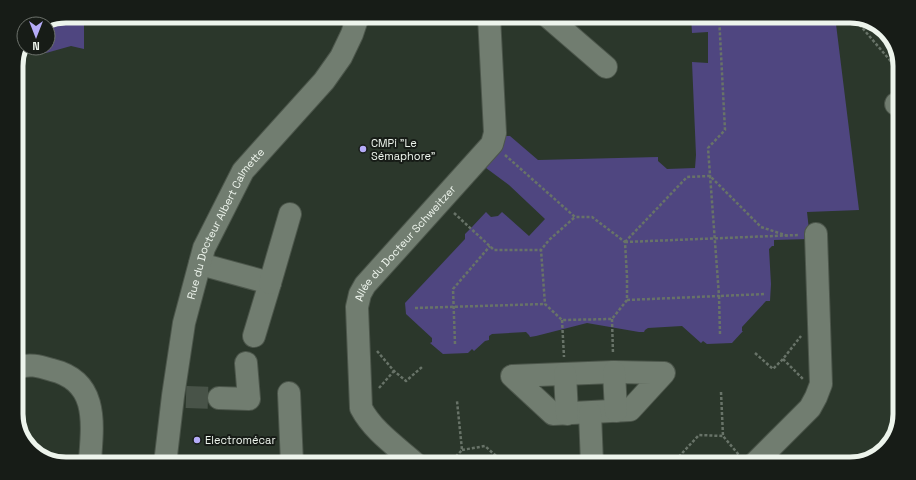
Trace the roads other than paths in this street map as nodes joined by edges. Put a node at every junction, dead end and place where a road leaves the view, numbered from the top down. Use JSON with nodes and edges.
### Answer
{"nodes":[{"id":1,"x":356,"y":23,"type":"edge"},
{"id":2,"x":489,"y":23,"type":"edge"},
{"id":3,"x":555,"y":23,"type":"edge"},
{"id":4,"x":606,"y":67,"type":"dead end"},
{"id":5,"x":290,"y":214,"type":"dead end"},
{"id":6,"x":816,"y":234,"type":"road end"},
{"id":7,"x":200,"y":264,"type":"junction"},
{"id":8,"x":270,"y":283,"type":"junction"},
{"id":9,"x":254,"y":336,"type":"dead end"},
{"id":10,"x":246,"y":363,"type":"dead end"},
{"id":11,"x":23,"y":365,"type":"edge"},
{"id":12,"x":614,"y":372,"type":"junction"},
{"id":13,"x":565,"y":374,"type":"junction"},
{"id":14,"x":289,"y":393,"type":"dead end"},
{"id":15,"x":219,"y":398,"type":"tunnel mouth"},
{"id":16,"x":616,"y":411,"type":"junction"},
{"id":17,"x":590,"y":413,"type":"junction"},
{"id":18,"x":567,"y":414,"type":"junction"},
{"id":19,"x":90,"y":457,"type":"edge"},
{"id":20,"x":167,"y":457,"type":"edge"},
{"id":21,"x":292,"y":457,"type":"edge"},
{"id":22,"x":408,"y":457,"type":"edge"},
{"id":23,"x":592,"y":457,"type":"edge"},
{"id":24,"x":753,"y":457,"type":"edge"}],
"edges":[{"from":1,"to":7,"type":"street","name":"Rue du Docteur Albert Calmette"},
{"from":2,"to":22,"type":"street","name":"Allée du Docteur Schweitzer"},
{"from":3,"to":4,"type":"street"},
{"from":5,"to":8,"type":"street"},
{"from":6,"to":24,"type":"street"},
{"from":7,"to":8,"type":"street"},
{"from":7,"to":20,"type":"street","name":"Rue du Docteur Albert Calmette"},
{"from":8,"to":9,"type":"street"},
{"from":10,"to":15,"type":"street"},
{"from":11,"to":19,"type":"street"},
{"from":12,"to":13,"type":"street"},
{"from":12,"to":16,"type":"street"},
{"from":12,"to":16,"type":"street"},
{"from":13,"to":18,"type":"street"},
{"from":13,"to":18,"type":"street"},
{"from":14,"to":21,"type":"street"},
{"from":16,"to":17,"type":"street"},
{"from":17,"to":18,"type":"street"},
{"from":17,"to":23,"type":"street"}]}
